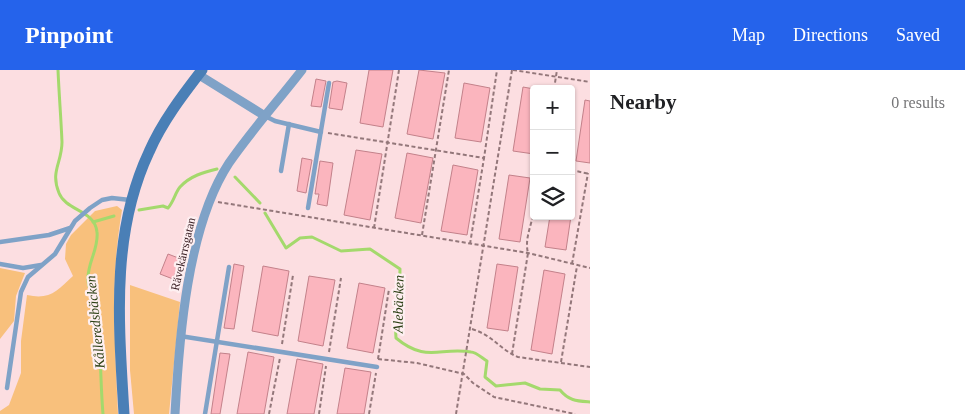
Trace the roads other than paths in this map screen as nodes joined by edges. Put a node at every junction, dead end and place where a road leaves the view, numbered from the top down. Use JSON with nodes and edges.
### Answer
{"nodes":[{"id":1,"x":302,"y":70,"type":"edge"},
{"id":2,"x":198,"y":72,"type":"edge"},
{"id":3,"x":328,"y":83,"type":"dead end"},
{"id":4,"x":265,"y":116,"type":"junction"},
{"id":5,"x":289,"y":124,"type":"junction"},
{"id":6,"x":321,"y":132,"type":"junction"},
{"id":7,"x":281,"y":171,"type":"dead end"},
{"id":8,"x":132,"y":201,"type":"junction"},
{"id":9,"x":308,"y":208,"type":"dead end"},
{"id":10,"x":70,"y":228,"type":"junction"},
{"id":11,"x":0,"y":242,"type":"edge"},
{"id":12,"x":0,"y":264,"type":"edge"},
{"id":13,"x":42,"y":264,"type":"junction"},
{"id":14,"x":229,"y":267,"type":"dead end"},
{"id":15,"x":179,"y":335,"type":"junction"},
{"id":16,"x":216,"y":340,"type":"junction"},
{"id":17,"x":377,"y":367,"type":"road end"},
{"id":18,"x":7,"y":388,"type":"dead end"},
{"id":19,"x":124,"y":414,"type":"edge"},
{"id":20,"x":175,"y":414,"type":"edge"},
{"id":21,"x":205,"y":414,"type":"edge"}],
"edges":[{"from":1,"to":4,"type":"street","name":"Rävekärrsgatan"},
{"from":2,"to":4,"type":"street"},
{"from":2,"to":8,"type":"street"},
{"from":3,"to":6,"type":"lane"},
{"from":4,"to":5,"type":"lane"},
{"from":4,"to":15,"type":"street","name":"Rävekärrsgatan"},
{"from":5,"to":6,"type":"lane"},
{"from":5,"to":7,"type":"lane"},
{"from":6,"to":9,"type":"lane"},
{"from":8,"to":10,"type":"lane"},
{"from":8,"to":19,"type":"street"},
{"from":10,"to":11,"type":"lane"},
{"from":10,"to":13,"type":"lane"},
{"from":12,"to":13,"type":"lane"},
{"from":13,"to":18,"type":"lane"},
{"from":14,"to":16,"type":"lane"},
{"from":15,"to":16,"type":"lane"},
{"from":15,"to":20,"type":"street","name":"Rävekärrsgatan"},
{"from":16,"to":17,"type":"lane"},
{"from":16,"to":21,"type":"lane"}]}
